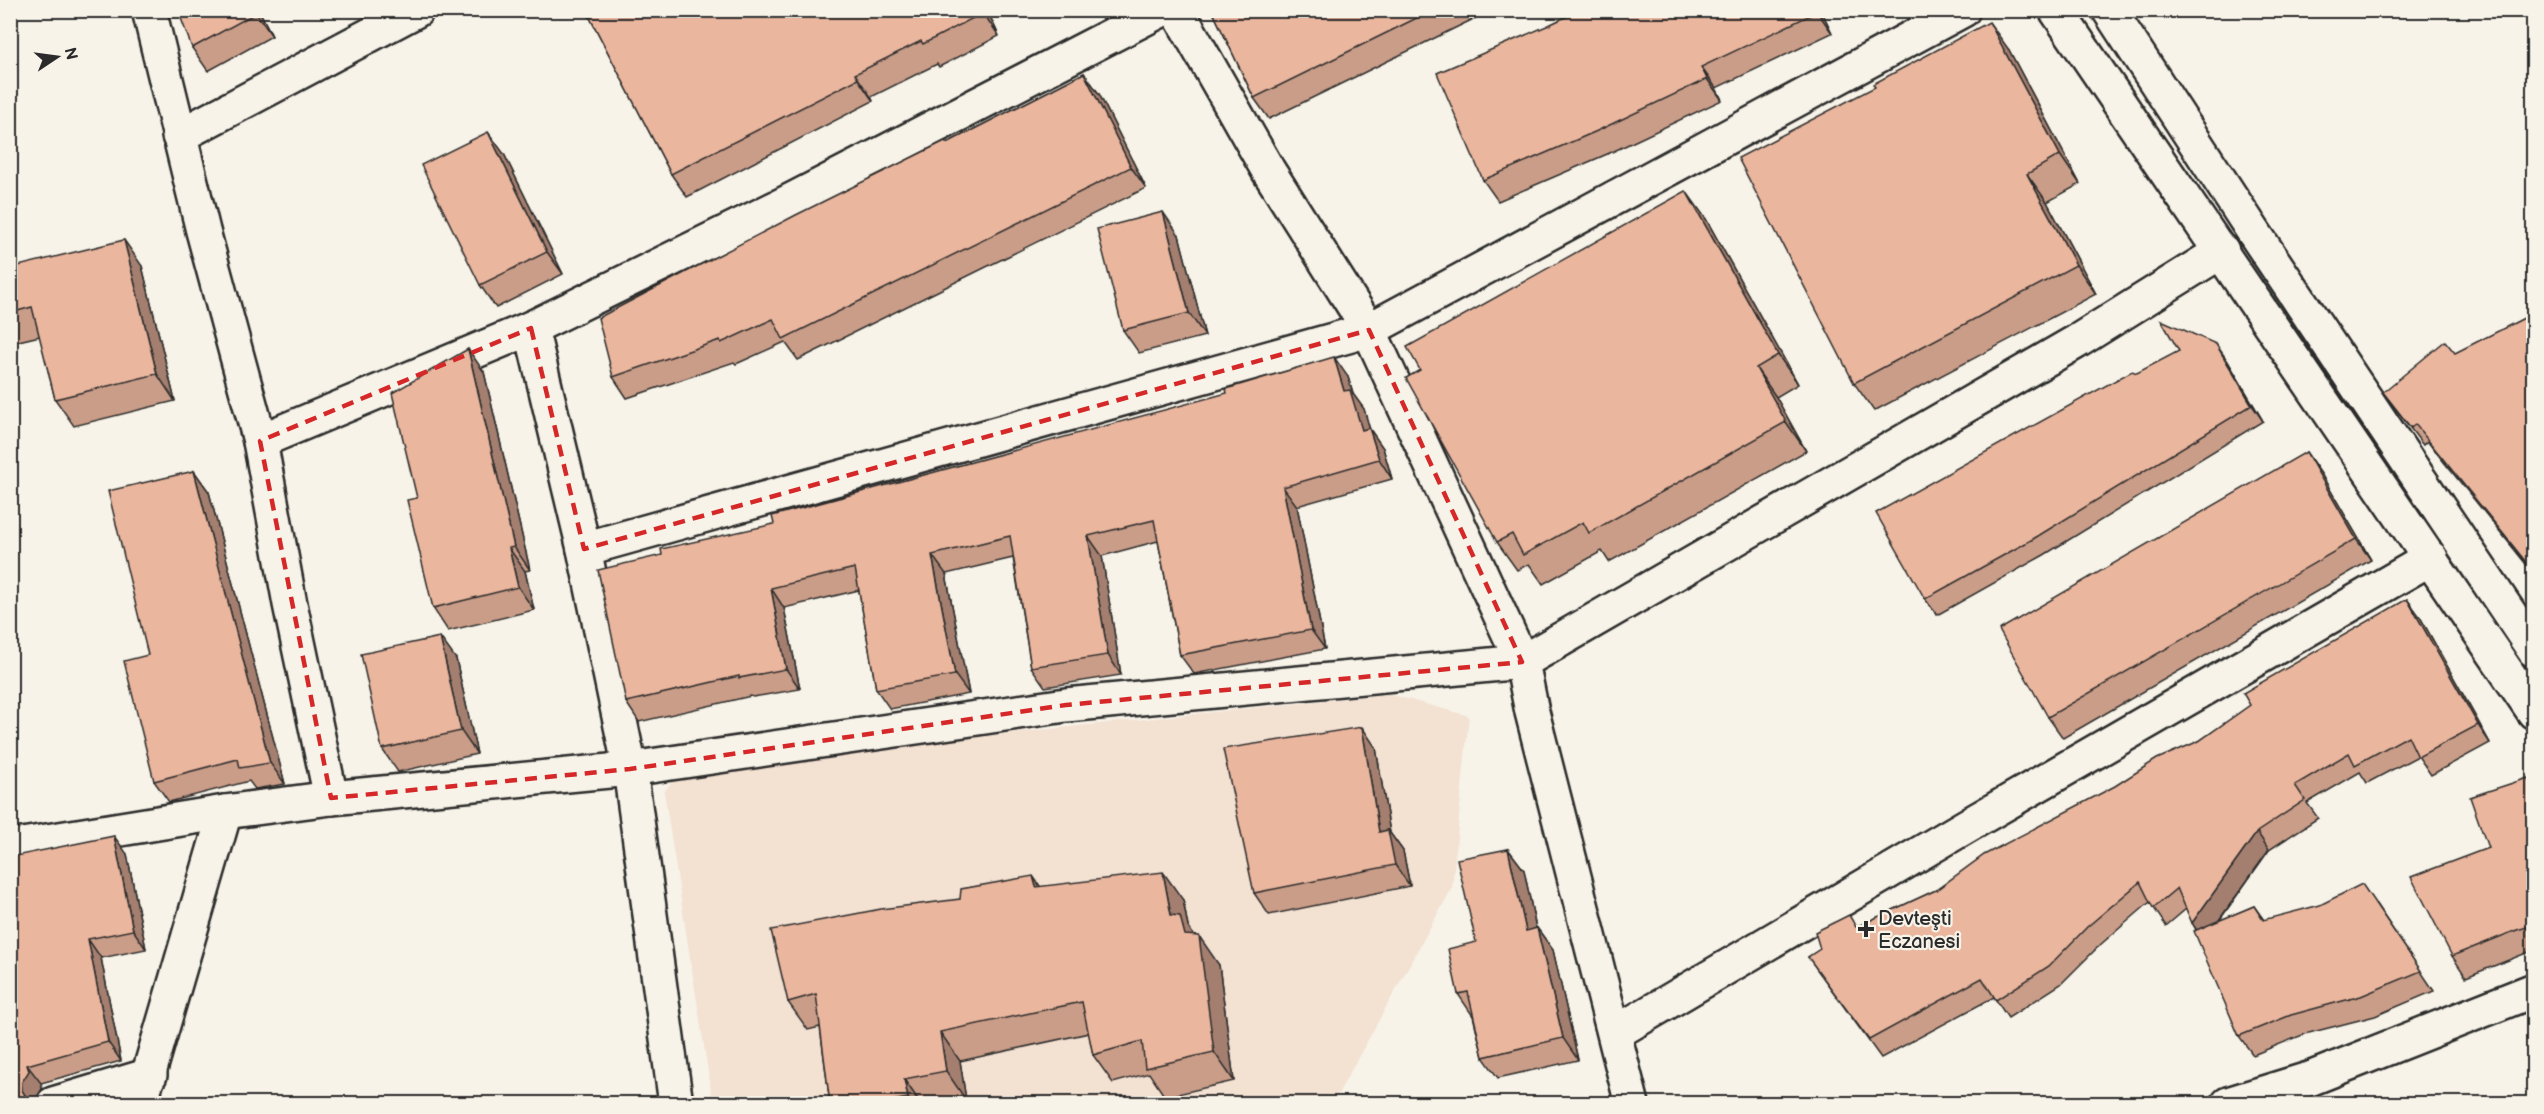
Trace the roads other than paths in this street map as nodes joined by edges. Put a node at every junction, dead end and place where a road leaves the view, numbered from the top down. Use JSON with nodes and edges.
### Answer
{"nodes":[{"id":1,"x":149,"y":10,"type":"edge"},
{"id":2,"x":417,"y":10,"type":"edge"},
{"id":3,"x":1161,"y":10,"type":"edge"},
{"id":4,"x":1177,"y":10,"type":"edge"},
{"id":5,"x":1963,"y":10,"type":"edge"},
{"id":6,"x":2056,"y":10,"type":"edge"},
{"id":7,"x":2109,"y":10,"type":"edge"},
{"id":8,"x":180,"y":136,"type":"junction"},
{"id":9,"x":2222,"y":251,"type":"junction"},
{"id":10,"x":531,"y":328,"type":"junction"},
{"id":11,"x":1368,"y":330,"type":"junction"},
{"id":12,"x":260,"y":441,"type":"junction"},
{"id":13,"x":584,"y":549,"type":"junction"},
{"id":14,"x":2431,"y":558,"type":"junction"},
{"id":15,"x":2534,"y":651,"type":"edge"},
{"id":16,"x":1522,"y":663,"type":"junction"},
{"id":17,"x":2534,"y":712,"type":"edge"},
{"id":18,"x":630,"y":769,"type":"junction"},
{"id":19,"x":331,"y":798,"type":"junction"},
{"id":20,"x":225,"y":812,"type":"junction"},
{"id":21,"x":10,"y":848,"type":"edge"},
{"id":22,"x":2534,"y":990,"type":"edge"},
{"id":23,"x":1615,"y":1033,"type":"junction"},
{"id":24,"x":145,"y":1089,"type":"edge"},
{"id":25,"x":53,"y":1104,"type":"edge"},
{"id":26,"x":676,"y":1104,"type":"edge"},
{"id":27,"x":1632,"y":1104,"type":"edge"},
{"id":28,"x":2228,"y":1104,"type":"edge"}],
"edges":[{"from":1,"to":8,"type":"street"},
{"from":2,"to":8,"type":"street"},
{"from":3,"to":10,"type":"street"},
{"from":4,"to":11,"type":"street"},
{"from":5,"to":11,"type":"street"},
{"from":6,"to":9,"type":"street"},
{"from":7,"to":15,"type":"street"},
{"from":8,"to":12,"type":"street"},
{"from":9,"to":14,"type":"street"},
{"from":9,"to":16,"type":"street"},
{"from":10,"to":12,"type":"street"},
{"from":10,"to":13,"type":"street"},
{"from":11,"to":13,"type":"street"},
{"from":11,"to":16,"type":"street"},
{"from":12,"to":19,"type":"street"},
{"from":13,"to":18,"type":"street"},
{"from":14,"to":17,"type":"street"},
{"from":14,"to":23,"type":"street"},
{"from":16,"to":18,"type":"street"},
{"from":16,"to":23,"type":"street"},
{"from":18,"to":19,"type":"street"},
{"from":18,"to":26,"type":"street"},
{"from":19,"to":20,"type":"street"},
{"from":20,"to":21,"type":"street"},
{"from":20,"to":24,"type":"street"},
{"from":22,"to":28,"type":"street"},
{"from":23,"to":27,"type":"street"},
{"from":24,"to":25,"type":"street"}]}
